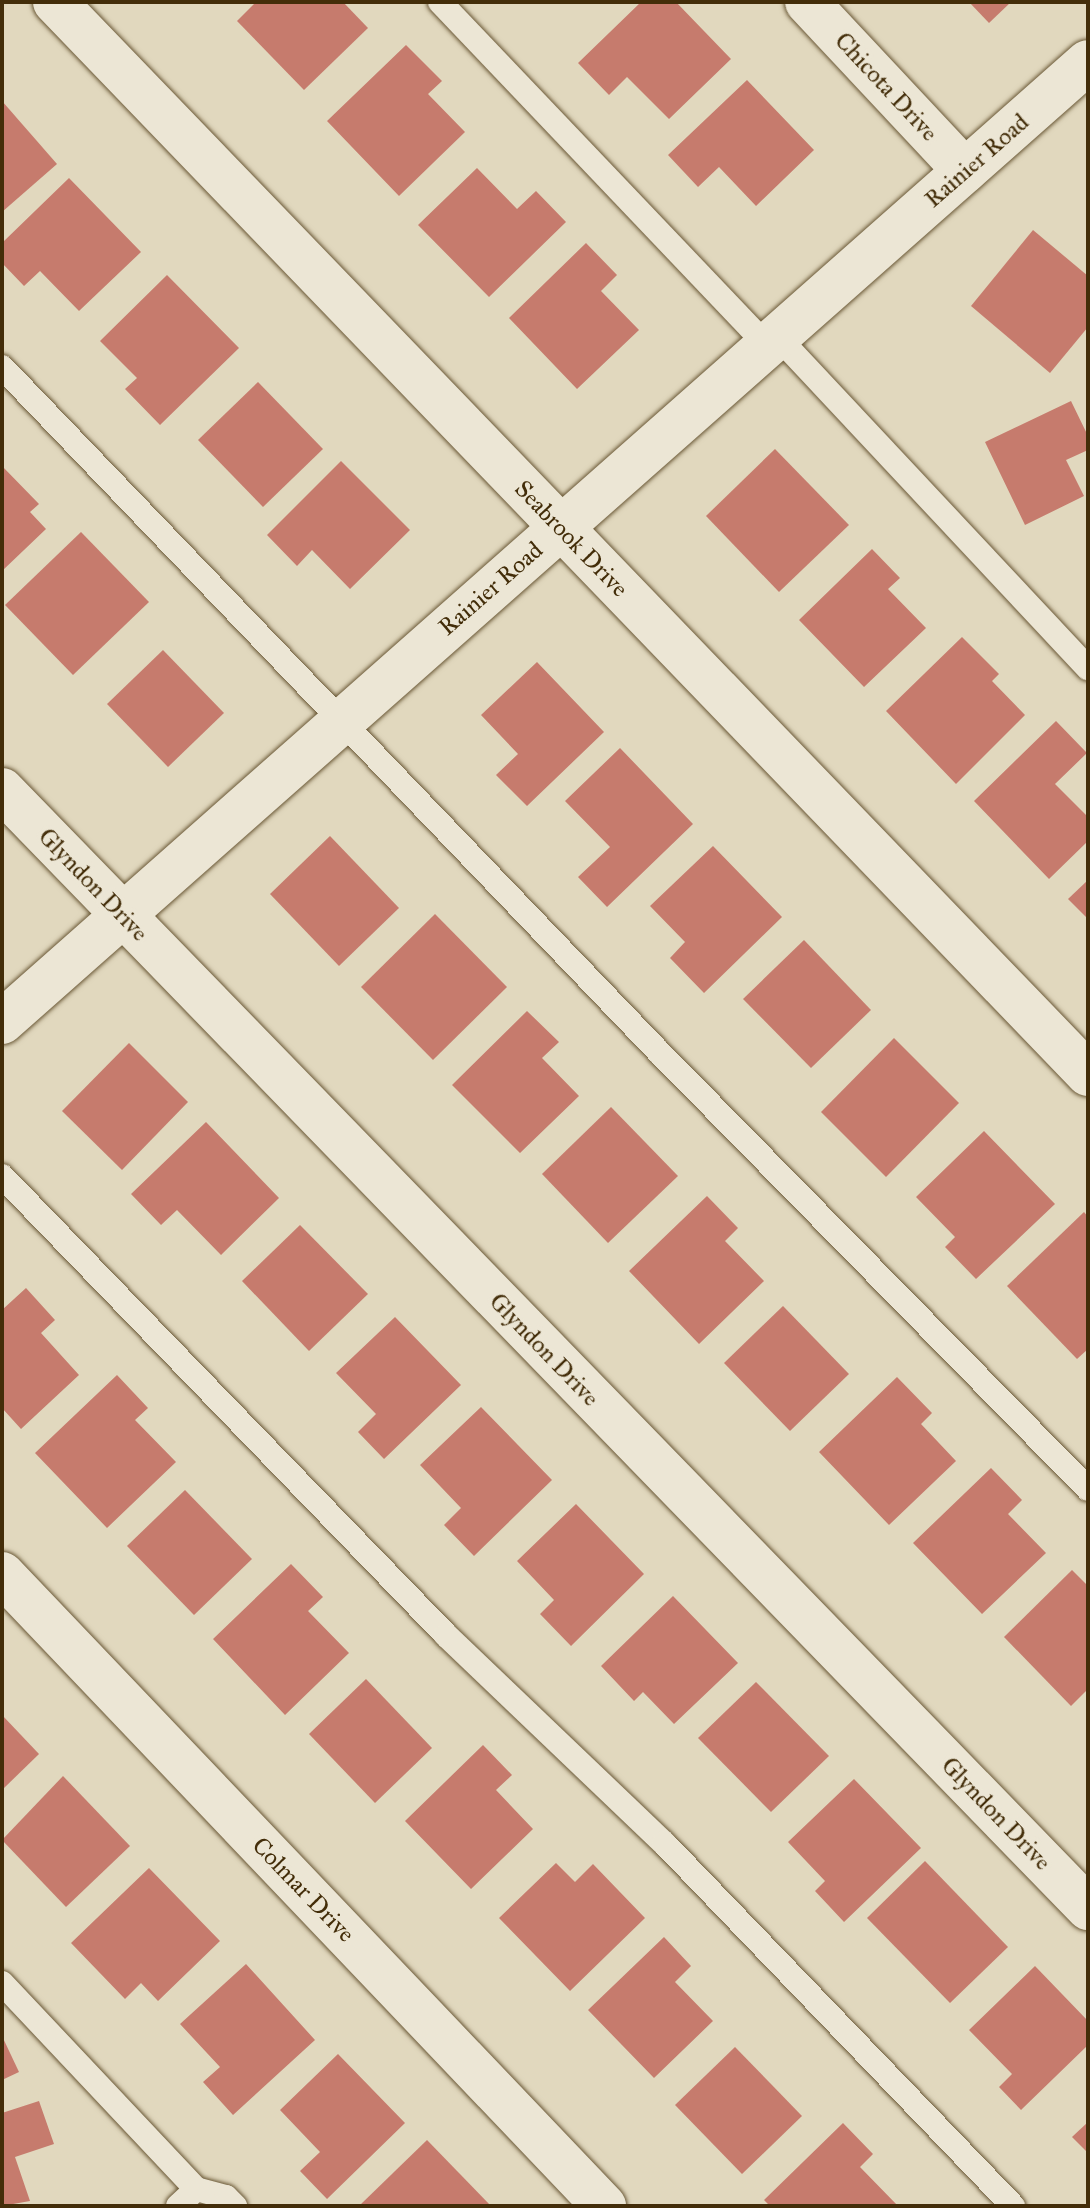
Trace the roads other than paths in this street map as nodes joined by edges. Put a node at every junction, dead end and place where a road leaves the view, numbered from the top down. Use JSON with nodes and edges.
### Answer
{"nodes":[{"id":1,"x":55,"y":2,"type":"edge"},
{"id":2,"x":440,"y":2,"type":"edge"},
{"id":3,"x":807,"y":2,"type":"edge"},
{"id":4,"x":1088,"y":62,"type":"edge"},
{"id":5,"x":965,"y":171,"type":"junction"},
{"id":6,"x":772,"y":341,"type":"junction"},
{"id":7,"x":2,"y":367,"type":"edge"},
{"id":8,"x":561,"y":528,"type":"junction"},
{"id":9,"x":1088,"y":668,"type":"edge"},
{"id":10,"x":344,"y":719,"type":"junction"},
{"id":11,"x":2,"y":790,"type":"edge"},
{"id":12,"x":121,"y":916,"type":"junction"},
{"id":13,"x":2,"y":1022,"type":"edge"},
{"id":14,"x":1088,"y":1074,"type":"edge"},
{"id":15,"x":2,"y":1176,"type":"edge"},
{"id":16,"x":1088,"y":1489,"type":"edge"},
{"id":17,"x":2,"y":1574,"type":"edge"},
{"id":18,"x":1088,"y":1908,"type":"edge"},
{"id":19,"x":2,"y":1983,"type":"edge"},
{"id":20,"x":187,"y":2198,"type":"edge"},
{"id":21,"x":235,"y":2206,"type":"edge"},
{"id":22,"x":604,"y":2206,"type":"edge"},
{"id":23,"x":1013,"y":2206,"type":"edge"}],
"edges":[{"from":1,"to":8,"type":"street","name":"Seabrook Drive"},
{"from":2,"to":6,"type":"lane"},
{"from":3,"to":5,"type":"street","name":"Chicota Drive"},
{"from":4,"to":5,"type":"street","name":"Rainier Road"},
{"from":5,"to":6,"type":"street","name":"Rainier Road"},
{"from":6,"to":8,"type":"street","name":"Rainier Road"},
{"from":6,"to":9,"type":"lane"},
{"from":7,"to":10,"type":"lane"},
{"from":8,"to":10,"type":"street","name":"Rainier Road"},
{"from":8,"to":14,"type":"street","name":"Seabrook Drive"},
{"from":10,"to":12,"type":"street","name":"Rainier Road"},
{"from":10,"to":16,"type":"lane"},
{"from":11,"to":12,"type":"street","name":"Glyndon Drive"},
{"from":12,"to":13,"type":"street","name":"Rainier Road"},
{"from":12,"to":18,"type":"street","name":"Glyndon Drive"},
{"from":15,"to":23,"type":"lane"},
{"from":17,"to":22,"type":"street","name":"Colmar Drive"},
{"from":19,"to":20,"type":"lane"},
{"from":20,"to":21,"type":"lane"}]}
